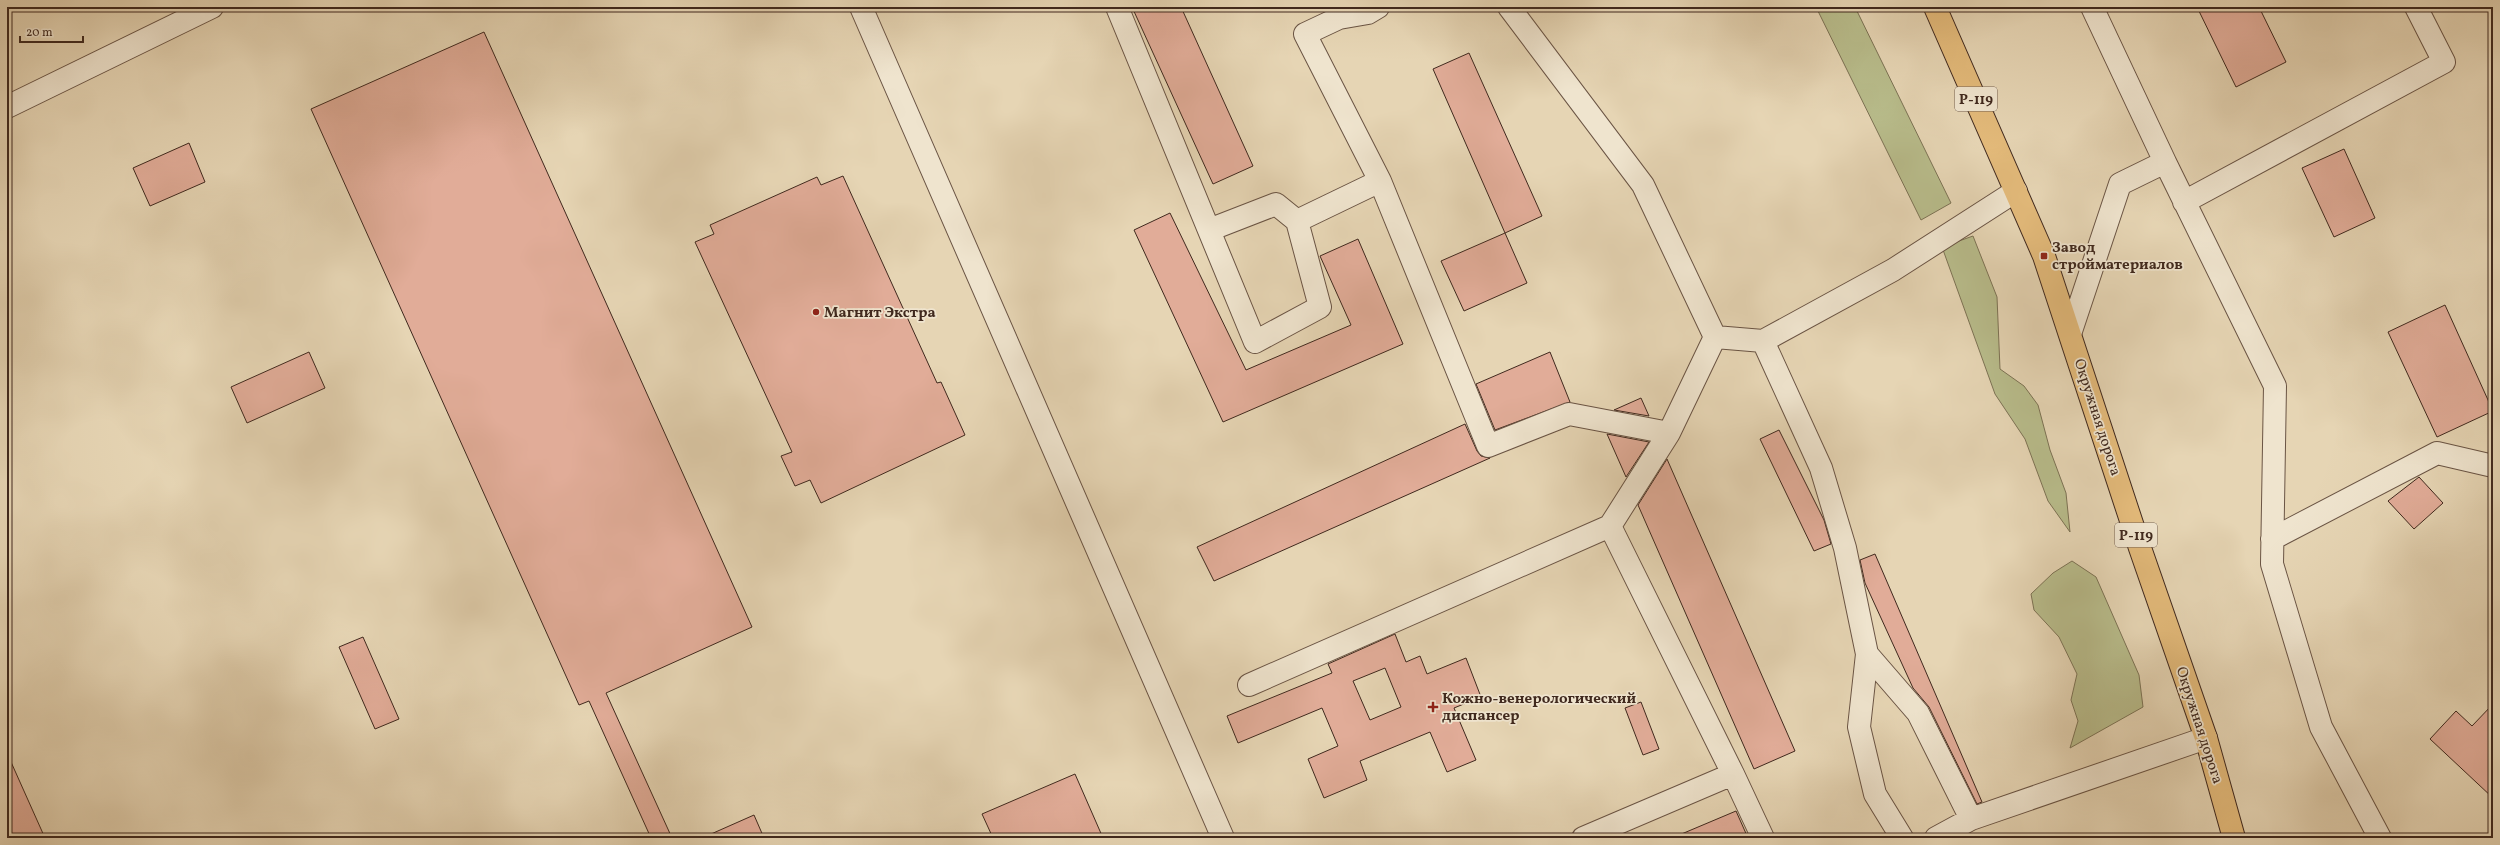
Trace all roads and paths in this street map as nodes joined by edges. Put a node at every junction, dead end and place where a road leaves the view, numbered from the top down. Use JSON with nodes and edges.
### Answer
{"nodes":[{"id":1,"x":212,"y":7,"type":"edge"},
{"id":2,"x":861,"y":7,"type":"edge"},
{"id":3,"x":1117,"y":7,"type":"edge"},
{"id":4,"x":1378,"y":7,"type":"edge"},
{"id":5,"x":1509,"y":7,"type":"edge"},
{"id":6,"x":1935,"y":7,"type":"edge"},
{"id":7,"x":2092,"y":7,"type":"edge"},
{"id":8,"x":2416,"y":7,"type":"edge"},
{"id":9,"x":1339,"y":12,"type":"edge"},
{"id":10,"x":7,"y":107,"type":"edge"},
{"id":11,"x":2165,"y":162,"type":"junction"},
{"id":12,"x":1380,"y":181,"type":"junction"},
{"id":13,"x":2016,"y":192,"type":"junction"},
{"id":14,"x":2184,"y":202,"type":"junction"},
{"id":15,"x":1297,"y":221,"type":"junction"},
{"id":16,"x":1209,"y":230,"type":"junction"},
{"id":17,"x":2071,"y":331,"type":"junction"},
{"id":18,"x":1715,"y":337,"type":"junction"},
{"id":19,"x":1763,"y":341,"type":"junction"},
{"id":20,"x":1669,"y":433,"type":"junction"},
{"id":21,"x":2493,"y":466,"type":"edge"},
{"id":22,"x":1610,"y":526,"type":"junction"},
{"id":23,"x":2272,"y":539,"type":"junction"},
{"id":24,"x":1867,"y":654,"type":"junction"},
{"id":25,"x":1249,"y":685,"type":"dead end"},
{"id":26,"x":2206,"y":738,"type":"junction"},
{"id":27,"x":1733,"y":774,"type":"junction"},
{"id":28,"x":1971,"y":819,"type":"junction"},
{"id":29,"x":1222,"y":838,"type":"edge"},
{"id":30,"x":1583,"y":838,"type":"edge"},
{"id":31,"x":1762,"y":838,"type":"edge"},
{"id":32,"x":1902,"y":838,"type":"edge"},
{"id":33,"x":1936,"y":838,"type":"edge"},
{"id":34,"x":2234,"y":838,"type":"edge"},
{"id":35,"x":2380,"y":838,"type":"edge"}],
"edges":[{"from":1,"to":10,"type":"street"},
{"from":2,"to":29,"type":"street"},
{"from":3,"to":16,"type":"street"},
{"from":4,"to":9,"type":"street"},
{"from":5,"to":18,"type":"street"},
{"from":6,"to":13,"type":"highway","name":"Окружная дорога","number":"Р-119"},
{"from":7,"to":11,"type":"street"},
{"from":8,"to":14,"type":"street"},
{"from":9,"to":12,"type":"street"},
{"from":11,"to":14,"type":"street"},
{"from":11,"to":17,"type":"street"},
{"from":12,"to":15,"type":"street"},
{"from":12,"to":20,"type":"street"},
{"from":13,"to":17,"type":"highway","name":"Окружная дорога","number":"Р-119"},
{"from":13,"to":19,"type":"street"},
{"from":14,"to":23,"type":"street"},
{"from":15,"to":16,"type":"street"},
{"from":15,"to":16,"type":"street"},
{"from":17,"to":26,"type":"highway","name":"Окружная дорога","number":"Р-119"},
{"from":18,"to":19,"type":"street"},
{"from":18,"to":20,"type":"street"},
{"from":19,"to":24,"type":"street"},
{"from":20,"to":22,"type":"street"},
{"from":21,"to":23,"type":"street"},
{"from":22,"to":25,"type":"street"},
{"from":22,"to":27,"type":"street"},
{"from":23,"to":35,"type":"street"},
{"from":24,"to":28,"type":"street"},
{"from":24,"to":32,"type":"street"},
{"from":26,"to":28,"type":"street"},
{"from":26,"to":34,"type":"highway","name":"Окружная дорога","number":"Р-119"},
{"from":27,"to":30,"type":"street"},
{"from":27,"to":31,"type":"street"},
{"from":28,"to":33,"type":"street"}]}
